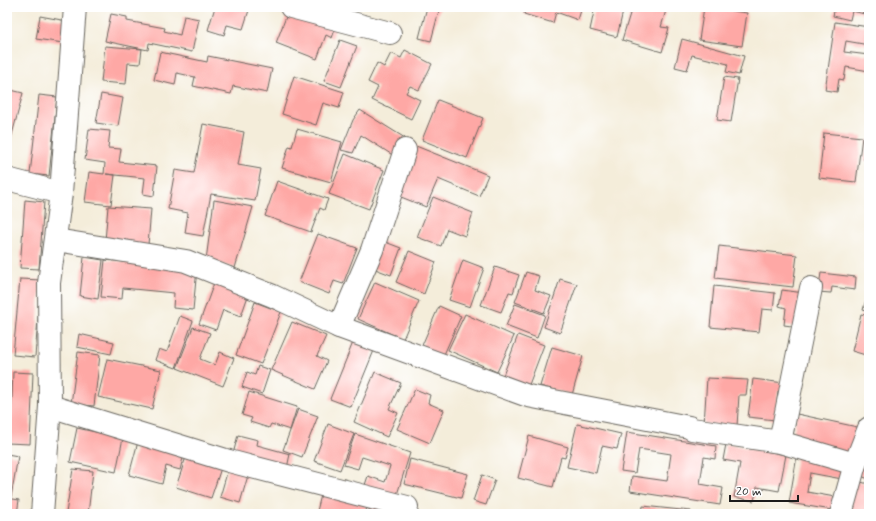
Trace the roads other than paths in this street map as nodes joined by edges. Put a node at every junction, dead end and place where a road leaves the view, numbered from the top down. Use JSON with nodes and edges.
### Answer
{"nodes":[{"id":1,"x":75,"y":7,"type":"edge"},
{"id":2,"x":290,"y":7,"type":"edge"},
{"id":3,"x":390,"y":33,"type":"dead end"},
{"id":4,"x":405,"y":150,"type":"dead end"},
{"id":5,"x":7,"y":179,"type":"edge"},
{"id":6,"x":61,"y":193,"type":"junction"},
{"id":7,"x":56,"y":240,"type":"junction"},
{"id":8,"x":811,"y":288,"type":"dead end"},
{"id":9,"x":340,"y":328,"type":"junction"},
{"id":10,"x":50,"y":406,"type":"junction"},
{"id":11,"x":869,"y":428,"type":"edge"},
{"id":12,"x":780,"y":442,"type":"junction"},
{"id":13,"x":855,"y":464,"type":"junction"},
{"id":14,"x":407,"y":507,"type":"dead end"},
{"id":15,"x":42,"y":514,"type":"edge"},
{"id":16,"x":842,"y":514,"type":"edge"}],
"edges":[{"from":1,"to":6,"type":"street"},
{"from":2,"to":3,"type":"street"},
{"from":4,"to":9,"type":"street"},
{"from":5,"to":6,"type":"street"},
{"from":6,"to":7,"type":"street"},
{"from":7,"to":9,"type":"street"},
{"from":7,"to":10,"type":"street"},
{"from":8,"to":12,"type":"street"},
{"from":9,"to":12,"type":"street"},
{"from":10,"to":14,"type":"street"},
{"from":10,"to":15,"type":"street"},
{"from":11,"to":13,"type":"street"},
{"from":12,"to":13,"type":"street"},
{"from":13,"to":16,"type":"street"}]}
